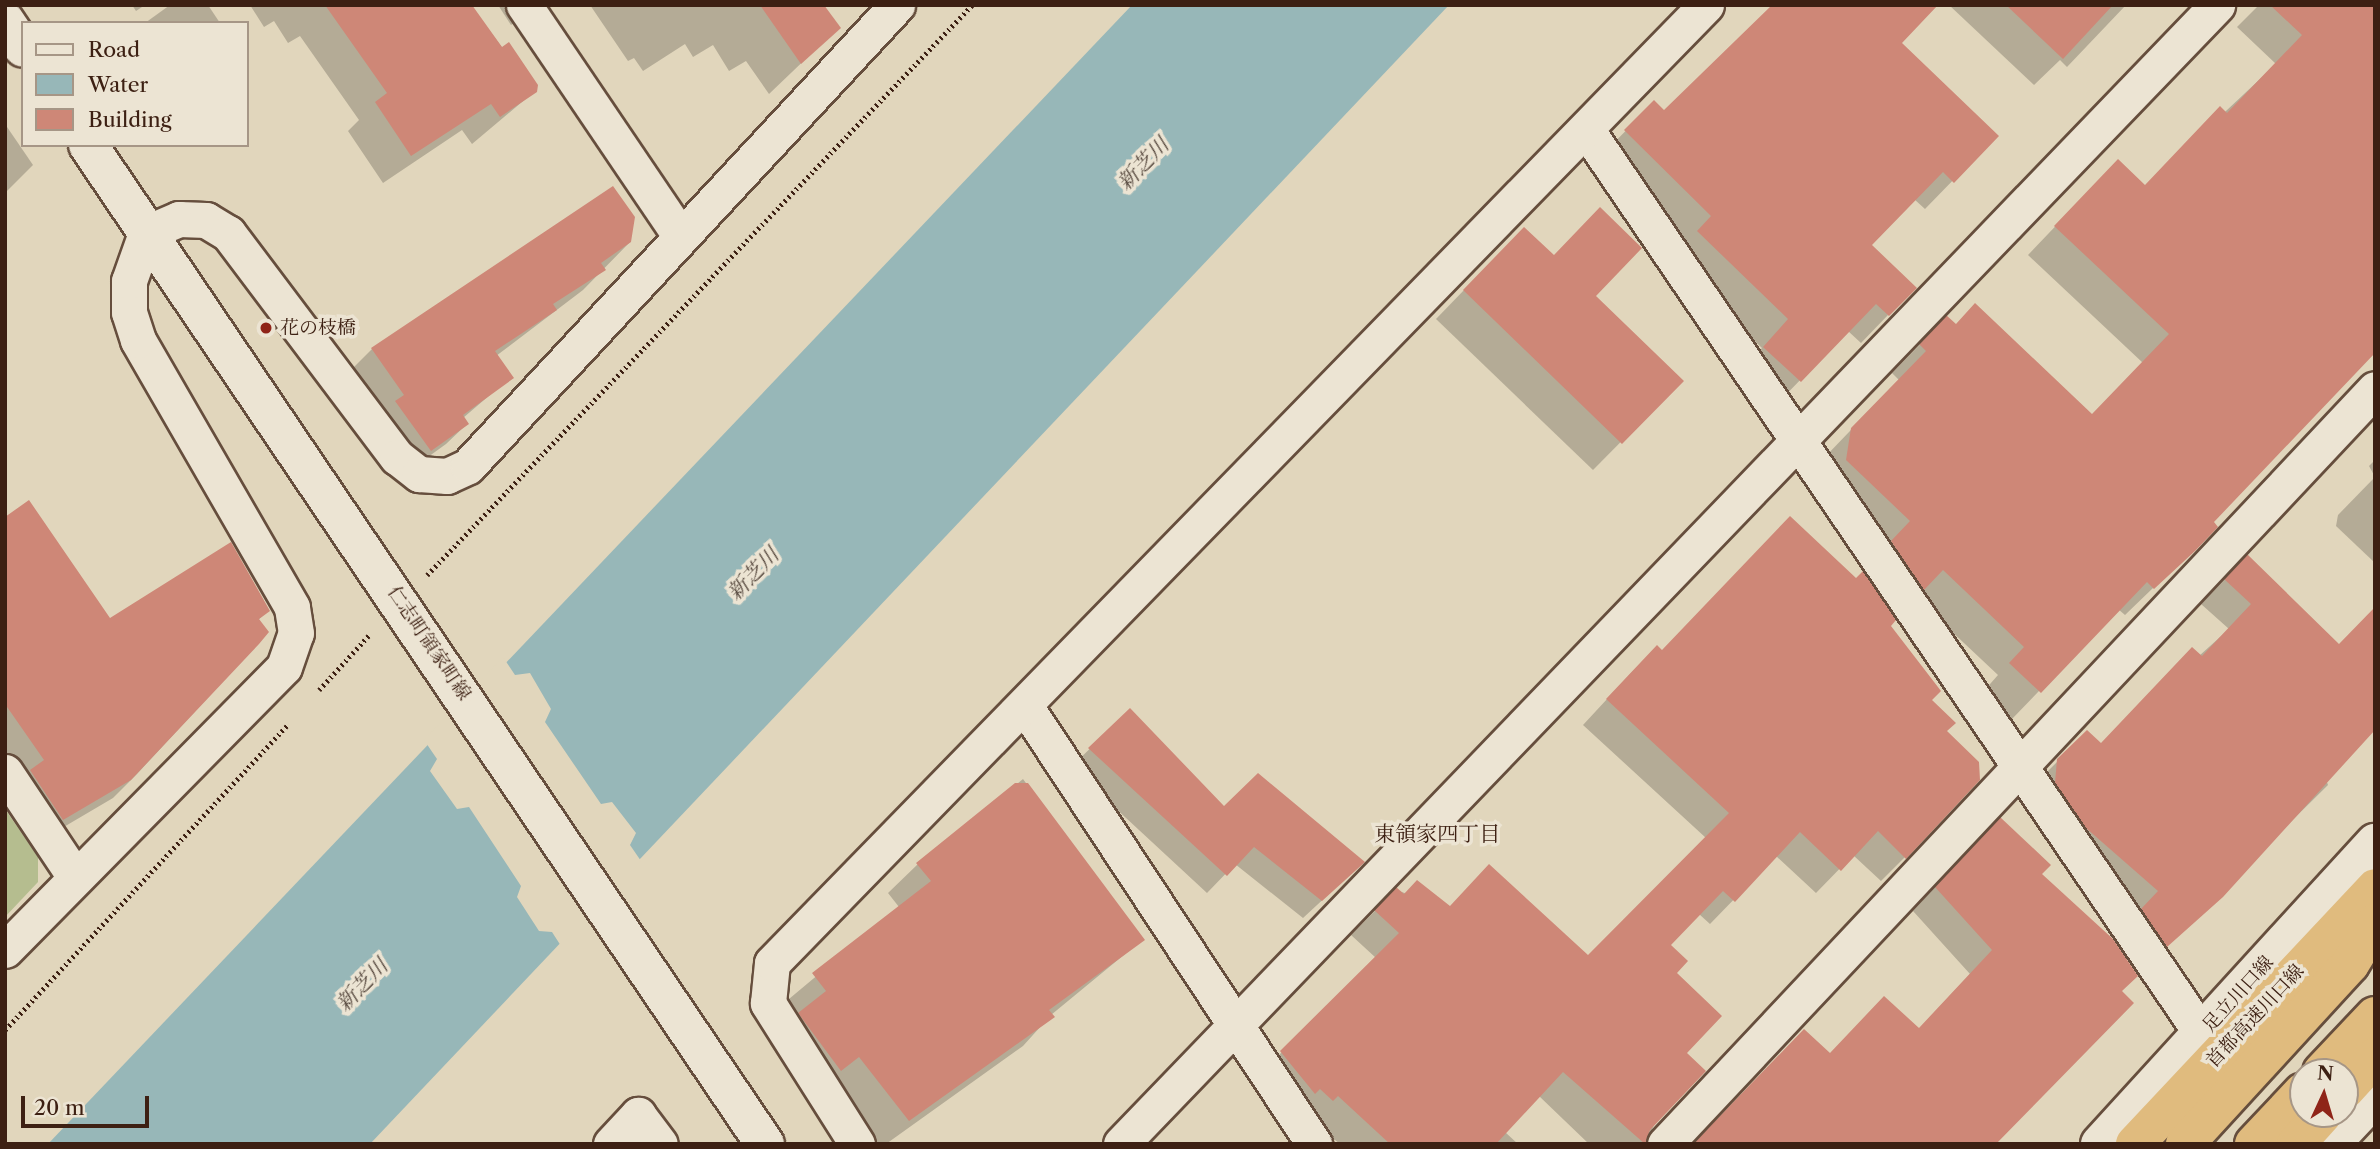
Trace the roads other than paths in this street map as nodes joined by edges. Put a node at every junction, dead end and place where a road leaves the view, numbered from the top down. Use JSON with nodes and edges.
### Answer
{"nodes":[{"id":1,"x":524,"y":5,"type":"edge"},
{"id":2,"x":897,"y":5,"type":"edge"},
{"id":3,"x":1706,"y":5,"type":"edge"},
{"id":4,"x":2217,"y":5,"type":"edge"},
{"id":5,"x":5,"y":21,"type":"edge"},
{"id":6,"x":21,"y":45,"type":"edge"},
{"id":7,"x":1588,"y":132,"type":"junction"},
{"id":8,"x":89,"y":147,"type":"edge"},
{"id":9,"x":146,"y":233,"type":"junction"},
{"id":10,"x":680,"y":235,"type":"junction"},
{"id":11,"x":2375,"y":389,"type":"edge"},
{"id":12,"x":1797,"y":437,"type":"junction"},
{"id":13,"x":1024,"y":706,"type":"junction"},
{"id":14,"x":2018,"y":768,"type":"junction"},
{"id":15,"x":5,"y":772,"type":"edge"},
{"id":16,"x":2375,"y":844,"type":"edge"},
{"id":17,"x":75,"y":877,"type":"junction"},
{"id":18,"x":2375,"y":888,"type":"edge"},
{"id":19,"x":2375,"y":923,"type":"edge"},
{"id":20,"x":5,"y":950,"type":"edge"},
{"id":21,"x":2375,"y":1016,"type":"edge"},
{"id":22,"x":1235,"y":1026,"type":"junction"},
{"id":23,"x":2202,"y":1034,"type":"junction"},
{"id":24,"x":2375,"y":1057,"type":"edge"},
{"id":25,"x":2335,"y":1058,"type":"edge"},
{"id":26,"x":2359,"y":1075,"type":"edge"},
{"id":27,"x":2375,"y":1097,"type":"edge"},
{"id":28,"x":2289,"y":1107,"type":"edge"},
{"id":29,"x":2310,"y":1128,"type":"edge"},
{"id":30,"x":2255,"y":1143,"type":"edge"},
{"id":31,"x":611,"y":1144,"type":"edge"},
{"id":32,"x":660,"y":1144,"type":"edge"},
{"id":33,"x":765,"y":1144,"type":"edge"},
{"id":34,"x":858,"y":1144,"type":"edge"},
{"id":35,"x":1121,"y":1144,"type":"edge"},
{"id":36,"x":1314,"y":1144,"type":"edge"},
{"id":37,"x":1665,"y":1144,"type":"edge"},
{"id":38,"x":2100,"y":1144,"type":"edge"},
{"id":39,"x":2135,"y":1144,"type":"edge"},
{"id":40,"x":2185,"y":1144,"type":"edge"},
{"id":41,"x":2296,"y":1144,"type":"edge"},
{"id":42,"x":2331,"y":1144,"type":"edge"}],
"edges":[{"from":1,"to":10,"type":"street"},
{"from":2,"to":10,"type":"street"},
{"from":3,"to":7,"type":"street"},
{"from":4,"to":12,"type":"street"},
{"from":5,"to":6,"type":"street"},
{"from":7,"to":12,"type":"street"},
{"from":7,"to":13,"type":"street"},
{"from":8,"to":9,"type":"street","name":"仁志町領家町線"},
{"from":9,"to":10,"type":"street"},
{"from":9,"to":17,"type":"street"},
{"from":9,"to":33,"type":"street","name":"仁志町領家町線"},
{"from":11,"to":14,"type":"street"},
{"from":12,"to":14,"type":"street"},
{"from":12,"to":22,"type":"street"},
{"from":13,"to":22,"type":"street"},
{"from":13,"to":34,"type":"street"},
{"from":14,"to":23,"type":"street"},
{"from":14,"to":37,"type":"street"},
{"from":15,"to":17,"type":"street"},
{"from":16,"to":23,"type":"street","name":"足立川口線"},
{"from":17,"to":20,"type":"street"},
{"from":18,"to":39,"type":"highway","name":"首都高速川口線"},
{"from":19,"to":40,"type":"highway"},
{"from":21,"to":25,"type":"highway"},
{"from":22,"to":35,"type":"street"},
{"from":22,"to":36,"type":"street"},
{"from":23,"to":38,"type":"street","name":"足立川口線"},
{"from":24,"to":26,"type":"highway"},
{"from":27,"to":42,"type":"street"},
{"from":28,"to":30,"type":"highway"},
{"from":29,"to":41,"type":"highway"},
{"from":31,"to":32,"type":"street"}]}
